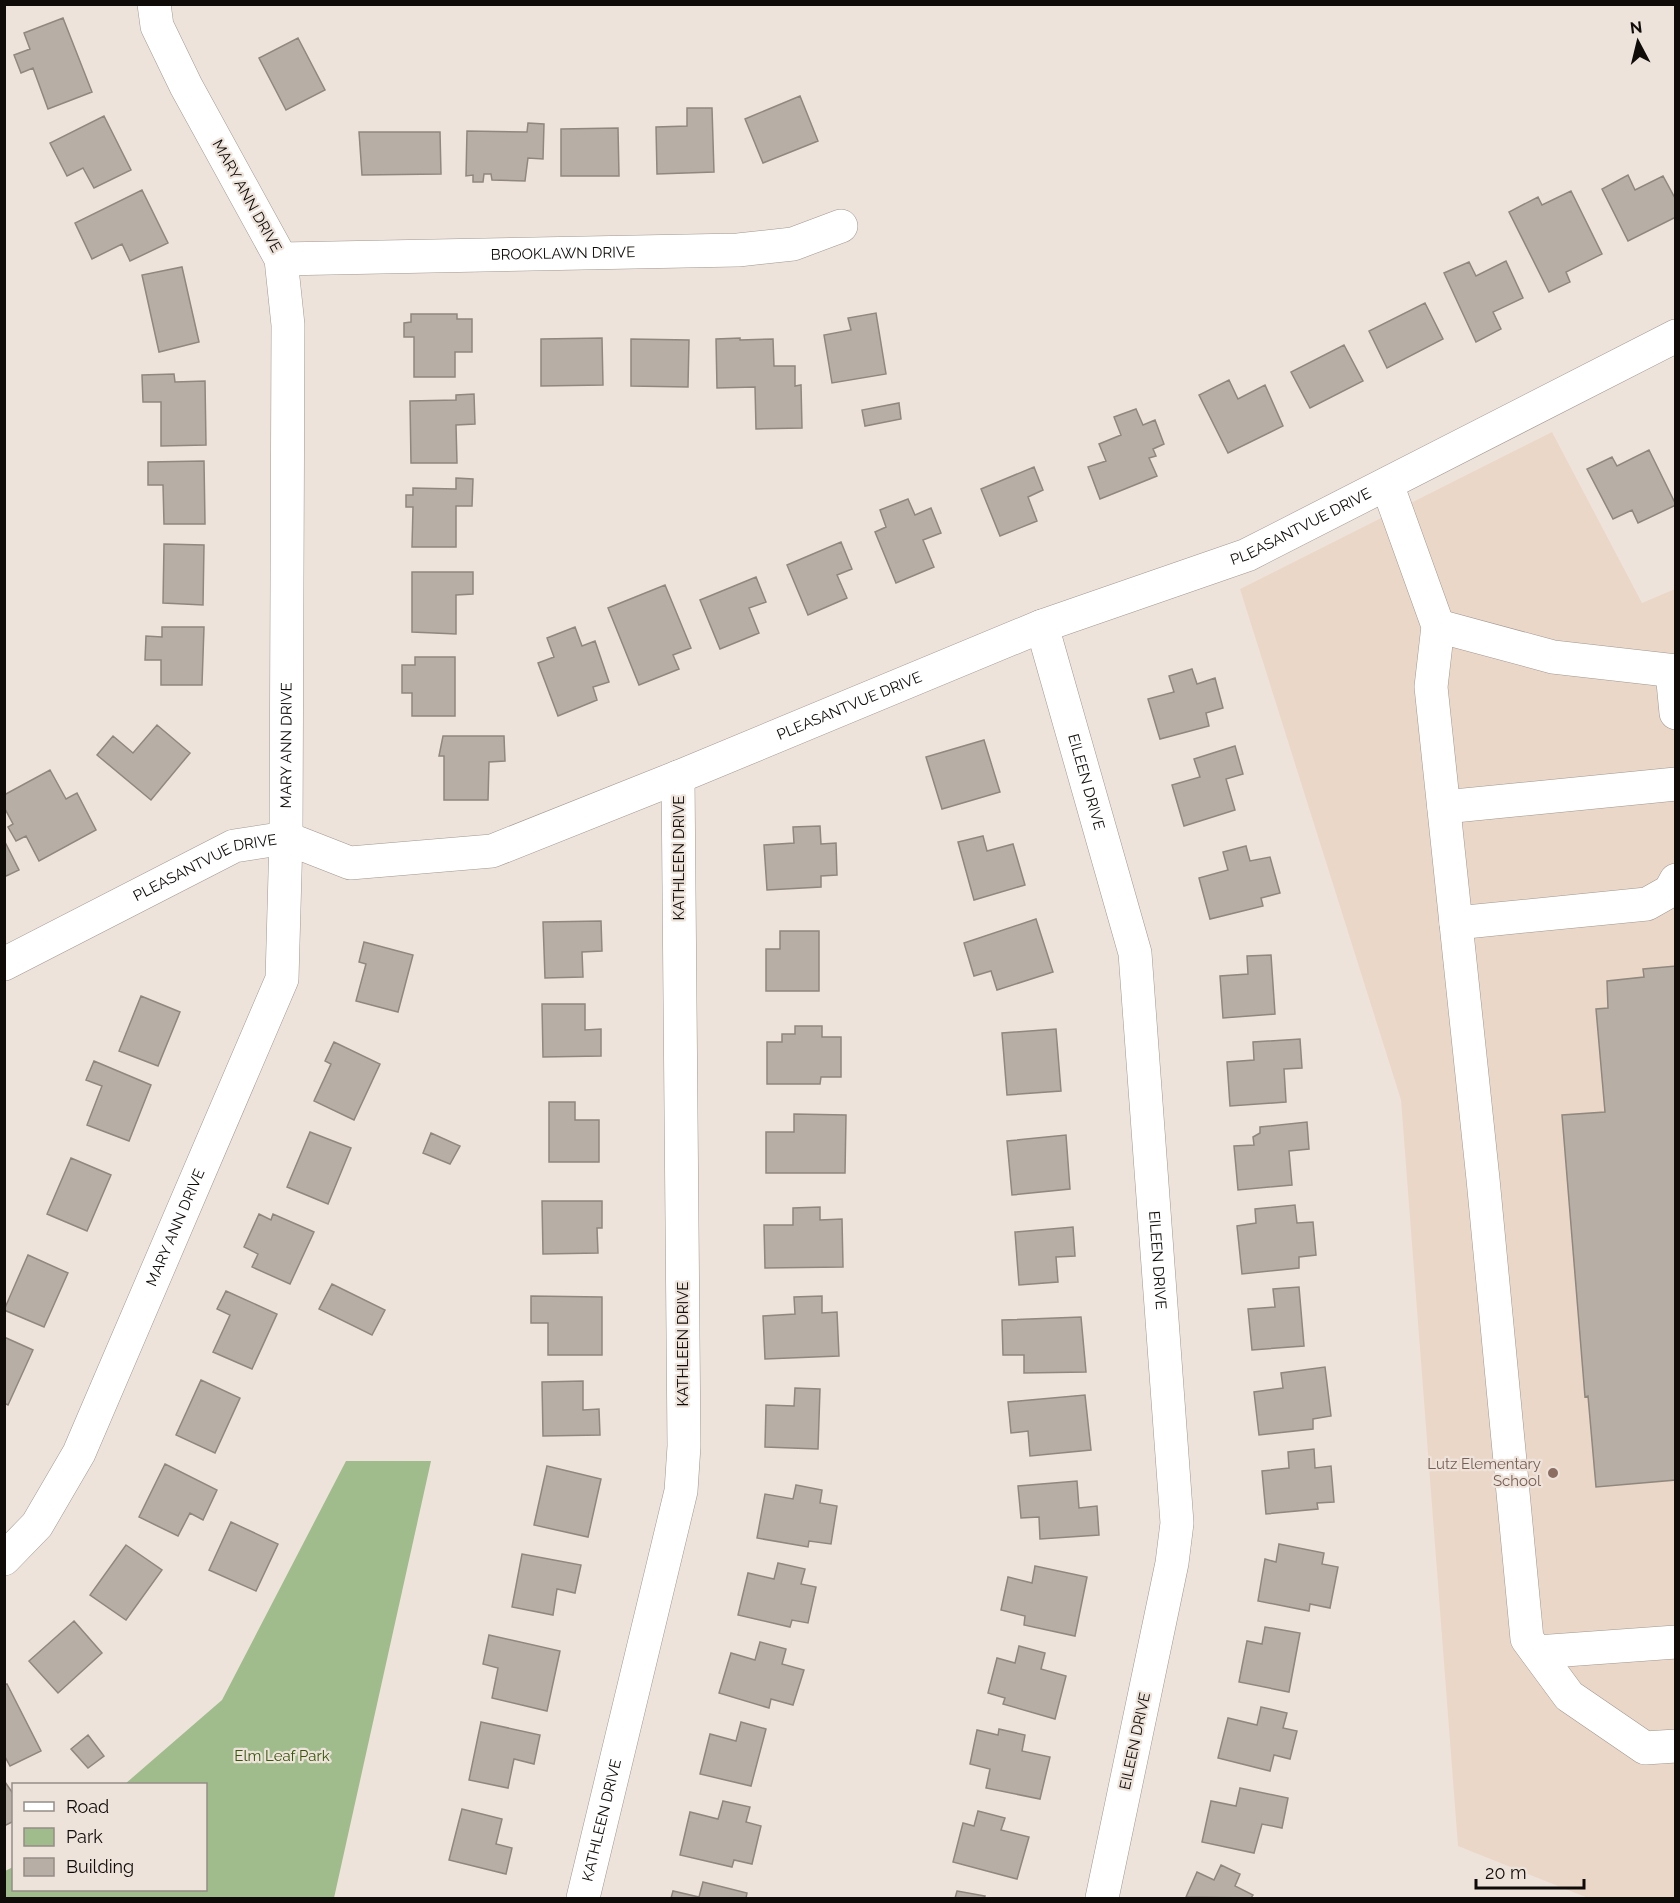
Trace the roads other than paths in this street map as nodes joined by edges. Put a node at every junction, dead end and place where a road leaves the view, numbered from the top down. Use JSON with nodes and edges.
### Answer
{"nodes":[{"id":1,"x":154,"y":4,"type":"edge"},
{"id":2,"x":841,"y":226,"type":"dead end"},
{"id":3,"x":281,"y":260,"type":"junction"},
{"id":4,"x":1676,"y":336,"type":"edge"},
{"id":5,"x":1387,"y":484,"type":"junction"},
{"id":6,"x":1042,"y":626,"type":"junction"},
{"id":7,"x":1438,"y":626,"type":"junction"},
{"id":8,"x":1674,"y":671,"type":"edge"},
{"id":9,"x":1676,"y":714,"type":"edge"},
{"id":10,"x":678,"y":777,"type":"junction"},
{"id":11,"x":1676,"y":784,"type":"edge"},
{"id":12,"x":1444,"y":807,"type":"junction"},
{"id":13,"x":286,"y":838,"type":"junction"},
{"id":14,"x":1676,"y":880,"type":"edge"},
{"id":15,"x":1456,"y":923,"type":"junction"},
{"id":16,"x":4,"y":964,"type":"edge"},
{"id":17,"x":4,"y":1559,"type":"edge"},
{"id":18,"x":1676,"y":1642,"type":"edge"},
{"id":19,"x":1538,"y":1652,"type":"junction"},
{"id":20,"x":1676,"y":1746,"type":"edge"},
{"id":21,"x":583,"y":1899,"type":"edge"},
{"id":22,"x":1102,"y":1899,"type":"edge"}],
"edges":[{"from":1,"to":3,"type":"street","name":"MARY ANN DRIVE"},
{"from":2,"to":3,"type":"street","name":"BROOKLAWN DRIVE"},
{"from":3,"to":13,"type":"street","name":"MARY ANN DRIVE"},
{"from":4,"to":5,"type":"street","name":"PLEASANTVUE DRIVE"},
{"from":5,"to":6,"type":"street","name":"PLEASANTVUE DRIVE"},
{"from":5,"to":7,"type":"street"},
{"from":6,"to":10,"type":"street","name":"PLEASANTVUE DRIVE"},
{"from":6,"to":22,"type":"street","name":"EILEEN DRIVE"},
{"from":7,"to":8,"type":"street"},
{"from":7,"to":12,"type":"street"},
{"from":8,"to":9,"type":"street"},
{"from":10,"to":13,"type":"street","name":"PLEASANTVUE DRIVE"},
{"from":10,"to":21,"type":"street","name":"KATHLEEN DRIVE"},
{"from":11,"to":12,"type":"street"},
{"from":12,"to":15,"type":"street"},
{"from":13,"to":16,"type":"street","name":"PLEASANTVUE DRIVE"},
{"from":13,"to":17,"type":"street","name":"MARY ANN DRIVE"},
{"from":14,"to":15,"type":"street"},
{"from":15,"to":19,"type":"street"},
{"from":18,"to":19,"type":"street"},
{"from":19,"to":20,"type":"street"}]}
